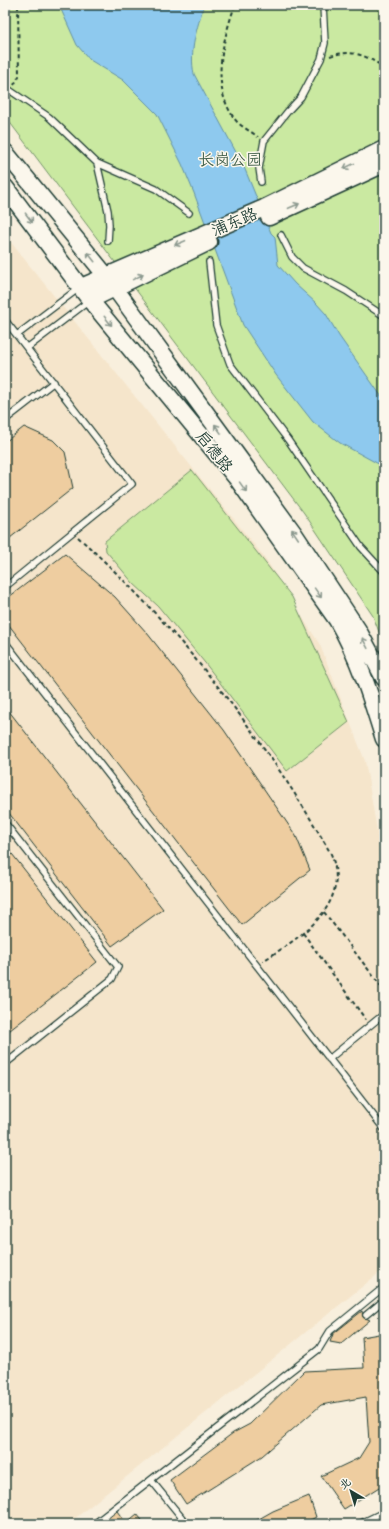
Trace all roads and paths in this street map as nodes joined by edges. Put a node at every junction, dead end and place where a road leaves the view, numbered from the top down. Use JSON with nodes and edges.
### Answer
{"nodes":[{"id":1,"x":18,"y":5,"type":"edge"},
{"id":2,"x":235,"y":5,"type":"edge"},
{"id":3,"x":323,"y":5,"type":"edge"},
{"id":4,"x":321,"y":59,"type":"junction"},
{"id":5,"x":384,"y":67,"type":"edge"},
{"id":6,"x":5,"y":87,"type":"edge"},
{"id":7,"x":11,"y":91,"type":"junction"},
{"id":8,"x":264,"y":141,"type":"junction"},
{"id":9,"x":384,"y":149,"type":"edge"},
{"id":10,"x":5,"y":152,"type":"edge"},
{"id":11,"x":97,"y":163,"type":"junction"},
{"id":12,"x":384,"y":164,"type":"edge"},
{"id":13,"x":261,"y":182,"type":"dead end"},
{"id":14,"x":5,"y":187,"type":"edge"},
{"id":15,"x":189,"y":213,"type":"dead end"},
{"id":16,"x":281,"y":235,"type":"dead end"},
{"id":17,"x":108,"y":241,"type":"dead end"},
{"id":18,"x":209,"y":262,"type":"dead end"},
{"id":19,"x":105,"y":275,"type":"junction"},
{"id":20,"x":81,"y":287,"type":"junction"},
{"id":21,"x":115,"y":288,"type":"junction"},
{"id":22,"x":90,"y":300,"type":"junction"},
{"id":23,"x":384,"y":316,"type":"edge"},
{"id":24,"x":5,"y":320,"type":"edge"},
{"id":25,"x":17,"y":335,"type":"junction"},
{"id":26,"x":27,"y":348,"type":"junction"},
{"id":27,"x":54,"y":382,"type":"junction"},
{"id":28,"x":5,"y":420,"type":"edge"},
{"id":29,"x":72,"y":532,"type":"junction"},
{"id":30,"x":384,"y":572,"type":"edge"},
{"id":31,"x":5,"y":587,"type":"edge"},
{"id":32,"x":5,"y":642,"type":"edge"},
{"id":33,"x":384,"y":678,"type":"edge"},
{"id":34,"x":384,"y":739,"type":"edge"},
{"id":35,"x":5,"y":823,"type":"edge"},
{"id":36,"x":324,"y":912,"type":"junction"},
{"id":37,"x":303,"y":934,"type":"junction"},
{"id":38,"x":256,"y":965,"type":"junction"},
{"id":39,"x":384,"y":990,"type":"edge"},
{"id":40,"x":384,"y":1014,"type":"edge"},
{"id":41,"x":370,"y":1026,"type":"junction"},
{"id":42,"x":329,"y":1059,"type":"junction"},
{"id":43,"x":5,"y":1064,"type":"edge"},
{"id":44,"x":384,"y":1129,"type":"edge"},
{"id":45,"x":384,"y":1288,"type":"edge"},
{"id":46,"x":384,"y":1300,"type":"edge"},
{"id":47,"x":366,"y":1315,"type":"dead end"},
{"id":48,"x":151,"y":1480,"type":"junction"},
{"id":49,"x":384,"y":1512,"type":"edge"},
{"id":50,"x":94,"y":1524,"type":"edge"},
{"id":51,"x":187,"y":1524,"type":"edge"},
{"id":52,"x":359,"y":1524,"type":"edge"}],
"edges":[{"from":1,"to":7,"type":"path"},
{"from":2,"to":8,"type":"path"},
{"from":3,"to":4,"type":"lane"},
{"from":4,"to":5,"type":"path"},
{"from":4,"to":8,"type":"lane"},
{"from":6,"to":7,"type":"lane"},
{"from":7,"to":11,"type":"lane"},
{"from":8,"to":13,"type":"lane"},
{"from":9,"to":19,"type":"main road","name":"浦东路","one_way":true},
{"from":19,"to":10,"type":"main road","name":"启德路","one_way":true},
{"from":11,"to":15,"type":"lane"},
{"from":11,"to":17,"type":"lane"},
{"from":21,"to":12,"type":"main road","name":"浦东路","one_way":true},
{"from":14,"to":20,"type":"main road","name":"启德路","one_way":true},
{"from":16,"to":23,"type":"lane"},
{"from":18,"to":30,"type":"lane"},
{"from":19,"to":20,"type":"main road","name":"浦东路"},
{"from":19,"to":21,"type":"main road","name":"启德路"},
{"from":20,"to":22,"type":"main road","name":"启德路"},
{"from":20,"to":25,"type":"lane"},
{"from":21,"to":22,"type":"main road","name":"浦东路"},
{"from":33,"to":21,"type":"main road","name":"启德路","one_way":true},
{"from":22,"to":26,"type":"lane"},
{"from":22,"to":34,"type":"main road","name":"启德路","one_way":true},
{"from":24,"to":25,"type":"lane"},
{"from":25,"to":26,"type":"lane"},
{"from":26,"to":27,"type":"lane"},
{"from":27,"to":28,"type":"lane"},
{"from":27,"to":29,"type":"lane"},
{"from":29,"to":31,"type":"lane"},
{"from":29,"to":36,"type":"path"},
{"from":32,"to":38,"type":"lane"},
{"from":35,"to":43,"type":"lane"},
{"from":36,"to":37,"type":"path"},
{"from":36,"to":39,"type":"path"},
{"from":37,"to":38,"type":"path"},
{"from":37,"to":41,"type":"path"},
{"from":38,"to":42,"type":"lane"},
{"from":40,"to":41,"type":"lane"},
{"from":41,"to":42,"type":"lane"},
{"from":42,"to":44,"type":"lane"},
{"from":45,"to":48,"type":"lane"},
{"from":46,"to":47,"type":"lane"},
{"from":48,"to":50,"type":"lane"},
{"from":48,"to":51,"type":"lane"},
{"from":49,"to":52,"type":"lane"}]}
